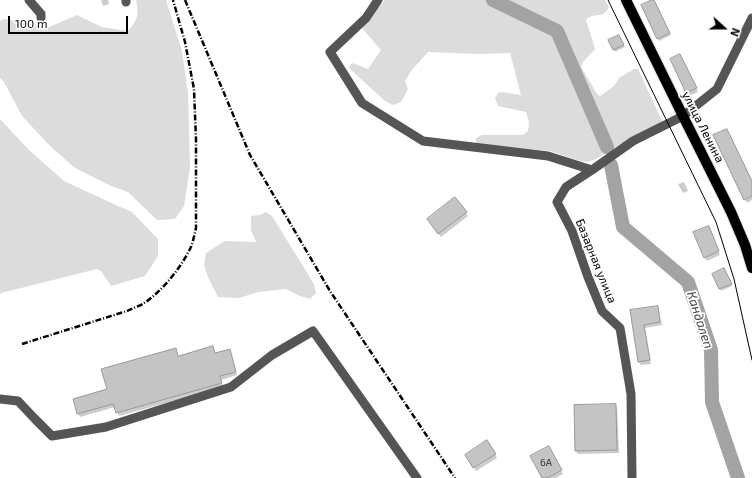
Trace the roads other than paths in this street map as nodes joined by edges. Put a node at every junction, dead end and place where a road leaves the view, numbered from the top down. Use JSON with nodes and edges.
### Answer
{"nodes":[{"id":1,"x":29,"y":0,"type":"edge"},
{"id":2,"x":378,"y":0,"type":"edge"},
{"id":3,"x":626,"y":0,"type":"edge"},
{"id":4,"x":41,"y":18,"type":"dead end"},
{"id":5,"x":752,"y":18,"type":"edge"},
{"id":6,"x":682,"y":116,"type":"junction"},
{"id":7,"x":592,"y":170,"type":"junction"},
{"id":8,"x":752,"y":268,"type":"edge"},
{"id":9,"x":0,"y":399,"type":"edge"},
{"id":10,"x":417,"y":478,"type":"edge"},
{"id":11,"x":632,"y":478,"type":"edge"}],
"edges":[{"from":1,"to":4,"type":"street"},
{"from":2,"to":7,"type":"street"},
{"from":3,"to":6,"type":"main road","name":"улица Ленина"},
{"from":5,"to":6,"type":"street","name":"Базарная улица"},
{"from":6,"to":7,"type":"street","name":"Базарная улица"},
{"from":6,"to":8,"type":"main road","name":"улица Ленина"},
{"from":7,"to":11,"type":"street","name":"Базарная улица"},
{"from":9,"to":10,"type":"street"}]}
